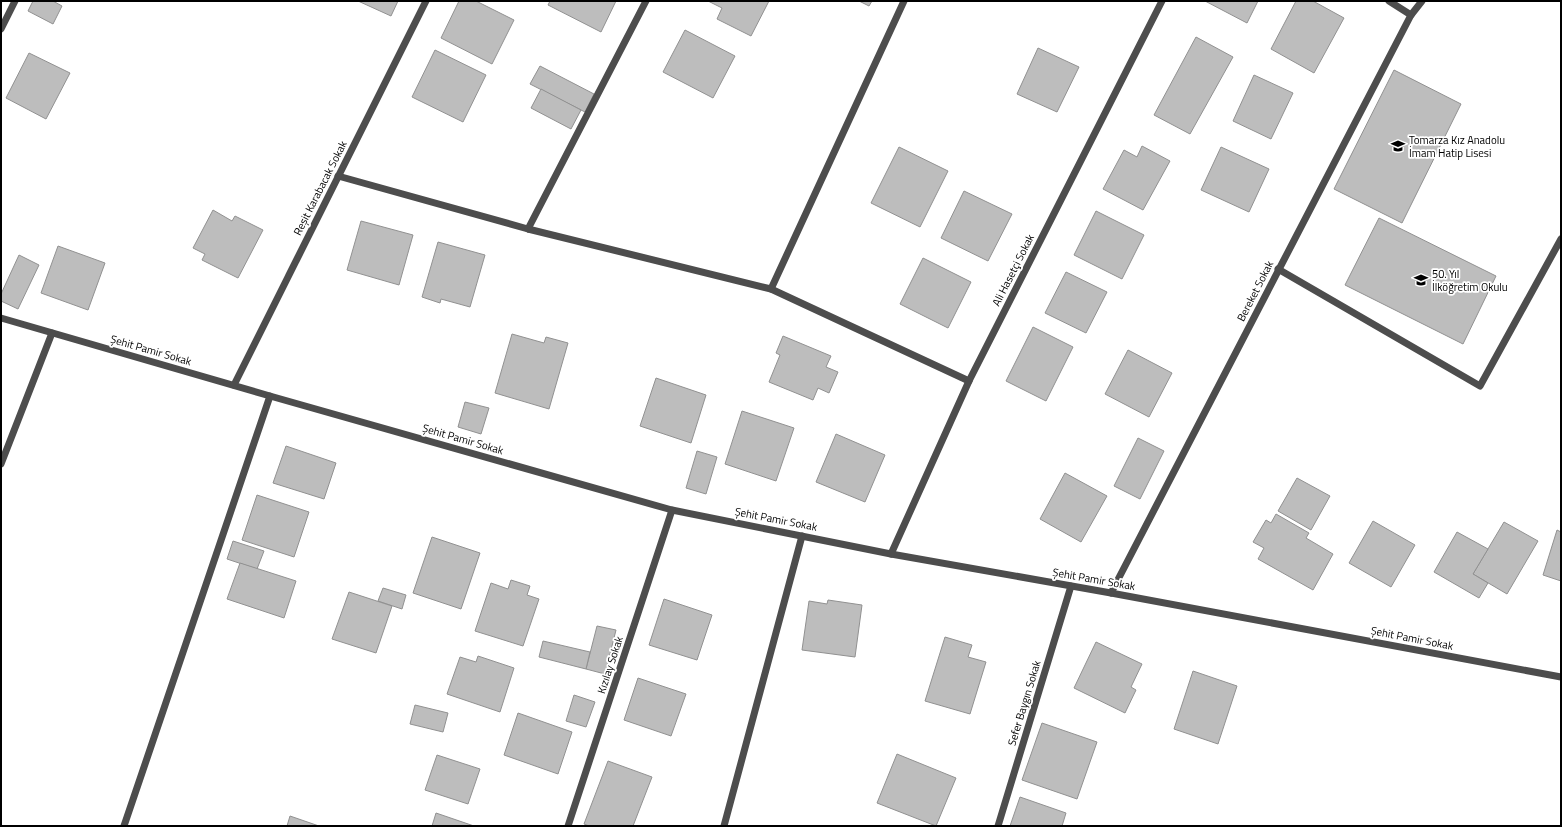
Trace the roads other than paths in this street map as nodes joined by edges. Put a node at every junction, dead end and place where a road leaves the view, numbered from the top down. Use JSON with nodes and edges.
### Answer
{"nodes":[{"id":1,"x":15,"y":1,"type":"edge"},
{"id":2,"x":426,"y":1,"type":"edge"},
{"id":3,"x":646,"y":1,"type":"edge"},
{"id":4,"x":904,"y":1,"type":"edge"},
{"id":5,"x":1162,"y":1,"type":"edge"},
{"id":6,"x":1389,"y":1,"type":"edge"},
{"id":7,"x":1422,"y":1,"type":"edge"},
{"id":8,"x":1411,"y":15,"type":"junction"},
{"id":9,"x":1,"y":29,"type":"edge"},
{"id":10,"x":338,"y":176,"type":"junction"},
{"id":11,"x":528,"y":229,"type":"junction"},
{"id":12,"x":1561,"y":239,"type":"edge"},
{"id":13,"x":1278,"y":269,"type":"junction"},
{"id":14,"x":771,"y":289,"type":"junction"},
{"id":15,"x":1,"y":318,"type":"edge"},
{"id":16,"x":52,"y":333,"type":"junction"},
{"id":17,"x":969,"y":381,"type":"junction"},
{"id":18,"x":234,"y":385,"type":"junction"},
{"id":19,"x":270,"y":396,"type":"junction"},
{"id":20,"x":1,"y":464,"type":"edge"},
{"id":21,"x":672,"y":510,"type":"junction"},
{"id":22,"x":802,"y":536,"type":"junction"},
{"id":23,"x":892,"y":554,"type":"junction"},
{"id":24,"x":1071,"y":586,"type":"junction"},
{"id":25,"x":1111,"y":593,"type":"junction"},
{"id":26,"x":1561,"y":678,"type":"edge"},
{"id":27,"x":124,"y":826,"type":"edge"},
{"id":28,"x":568,"y":826,"type":"edge"},
{"id":29,"x":724,"y":826,"type":"edge"},
{"id":30,"x":998,"y":826,"type":"edge"}],
"edges":[{"from":1,"to":9,"type":"street"},
{"from":2,"to":10,"type":"street","name":"Reşit Karabacak Sokak"},
{"from":3,"to":11,"type":"street"},
{"from":4,"to":14,"type":"street"},
{"from":5,"to":17,"type":"street","name":"Ali Hasetçi Sokak"},
{"from":6,"to":8,"type":"street"},
{"from":7,"to":8,"type":"street","name":"Bereket Sokak"},
{"from":8,"to":13,"type":"street","name":"Bereket Sokak"},
{"from":10,"to":11,"type":"street"},
{"from":10,"to":18,"type":"street","name":"Reşit Karabacak Sokak"},
{"from":11,"to":14,"type":"street"},
{"from":12,"to":13,"type":"street"},
{"from":13,"to":25,"type":"street","name":"Bereket Sokak"},
{"from":14,"to":17,"type":"street"},
{"from":15,"to":16,"type":"street","name":"Şehit Pamir Sokak"},
{"from":16,"to":18,"type":"street","name":"Şehit Pamir Sokak"},
{"from":16,"to":20,"type":"street"},
{"from":17,"to":23,"type":"street","name":"Ali Hasetçi Sokak"},
{"from":18,"to":19,"type":"street","name":"Şehit Pamir Sokak"},
{"from":19,"to":21,"type":"street","name":"Şehit Pamir Sokak"},
{"from":19,"to":27,"type":"street"},
{"from":21,"to":22,"type":"street","name":"Şehit Pamir Sokak"},
{"from":21,"to":28,"type":"street","name":"Kızılay Sokak"},
{"from":22,"to":23,"type":"street","name":"Şehit Pamir Sokak"},
{"from":22,"to":29,"type":"street"},
{"from":23,"to":24,"type":"street","name":"Şehit Pamir Sokak"},
{"from":24,"to":25,"type":"street","name":"Şehit Pamir Sokak"},
{"from":24,"to":30,"type":"street","name":"Sefer Baygın Sokak"},
{"from":25,"to":26,"type":"street","name":"Şehit Pamir Sokak"}]}
